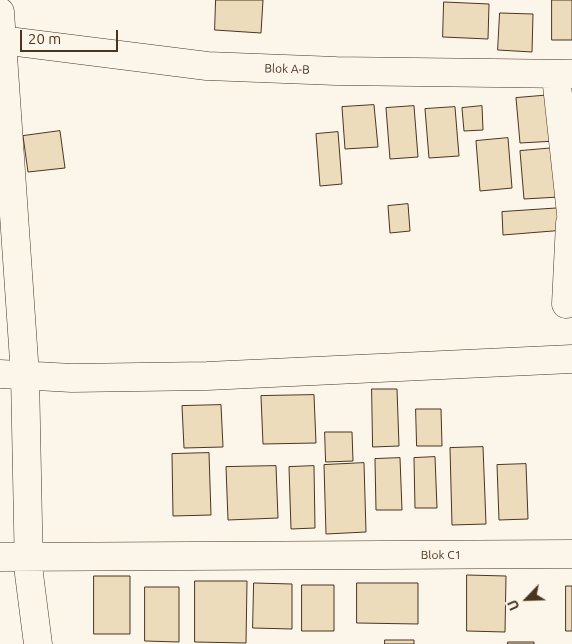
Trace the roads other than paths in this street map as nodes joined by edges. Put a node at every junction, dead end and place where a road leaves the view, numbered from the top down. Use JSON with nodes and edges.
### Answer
{"nodes":[{"id":1,"x":0,"y":12,"type":"edge"},
{"id":2,"x":2,"y":40,"type":"edge"},
{"id":3,"x":564,"y":75,"type":"edge"},
{"id":4,"x":6,"y":199,"type":"edge"},
{"id":5,"x":571,"y":223,"type":"edge"},
{"id":6,"x":566,"y":304,"type":"dead end"},
{"id":7,"x":572,"y":359,"type":"edge"},
{"id":8,"x":12,"y":375,"type":"edge"},
{"id":9,"x":572,"y":554,"type":"edge"},
{"id":10,"x":0,"y":556,"type":"edge"},
{"id":11,"x":28,"y":556,"type":"junction"},
{"id":12,"x":38,"y":644,"type":"edge"}],
"edges":[{"from":1,"to":2,"type":"street"},
{"from":2,"to":3,"type":"street","name":"Blok A-B"},
{"from":2,"to":4,"type":"street"},
{"from":3,"to":5,"type":"street"},
{"from":4,"to":8,"type":"street"},
{"from":5,"to":6,"type":"street"},
{"from":7,"to":8,"type":"street"},
{"from":8,"to":11,"type":"street"},
{"from":9,"to":11,"type":"street","name":"Blok C1"},
{"from":10,"to":11,"type":"street","name":"Blok C1"},
{"from":11,"to":12,"type":"street"}]}
